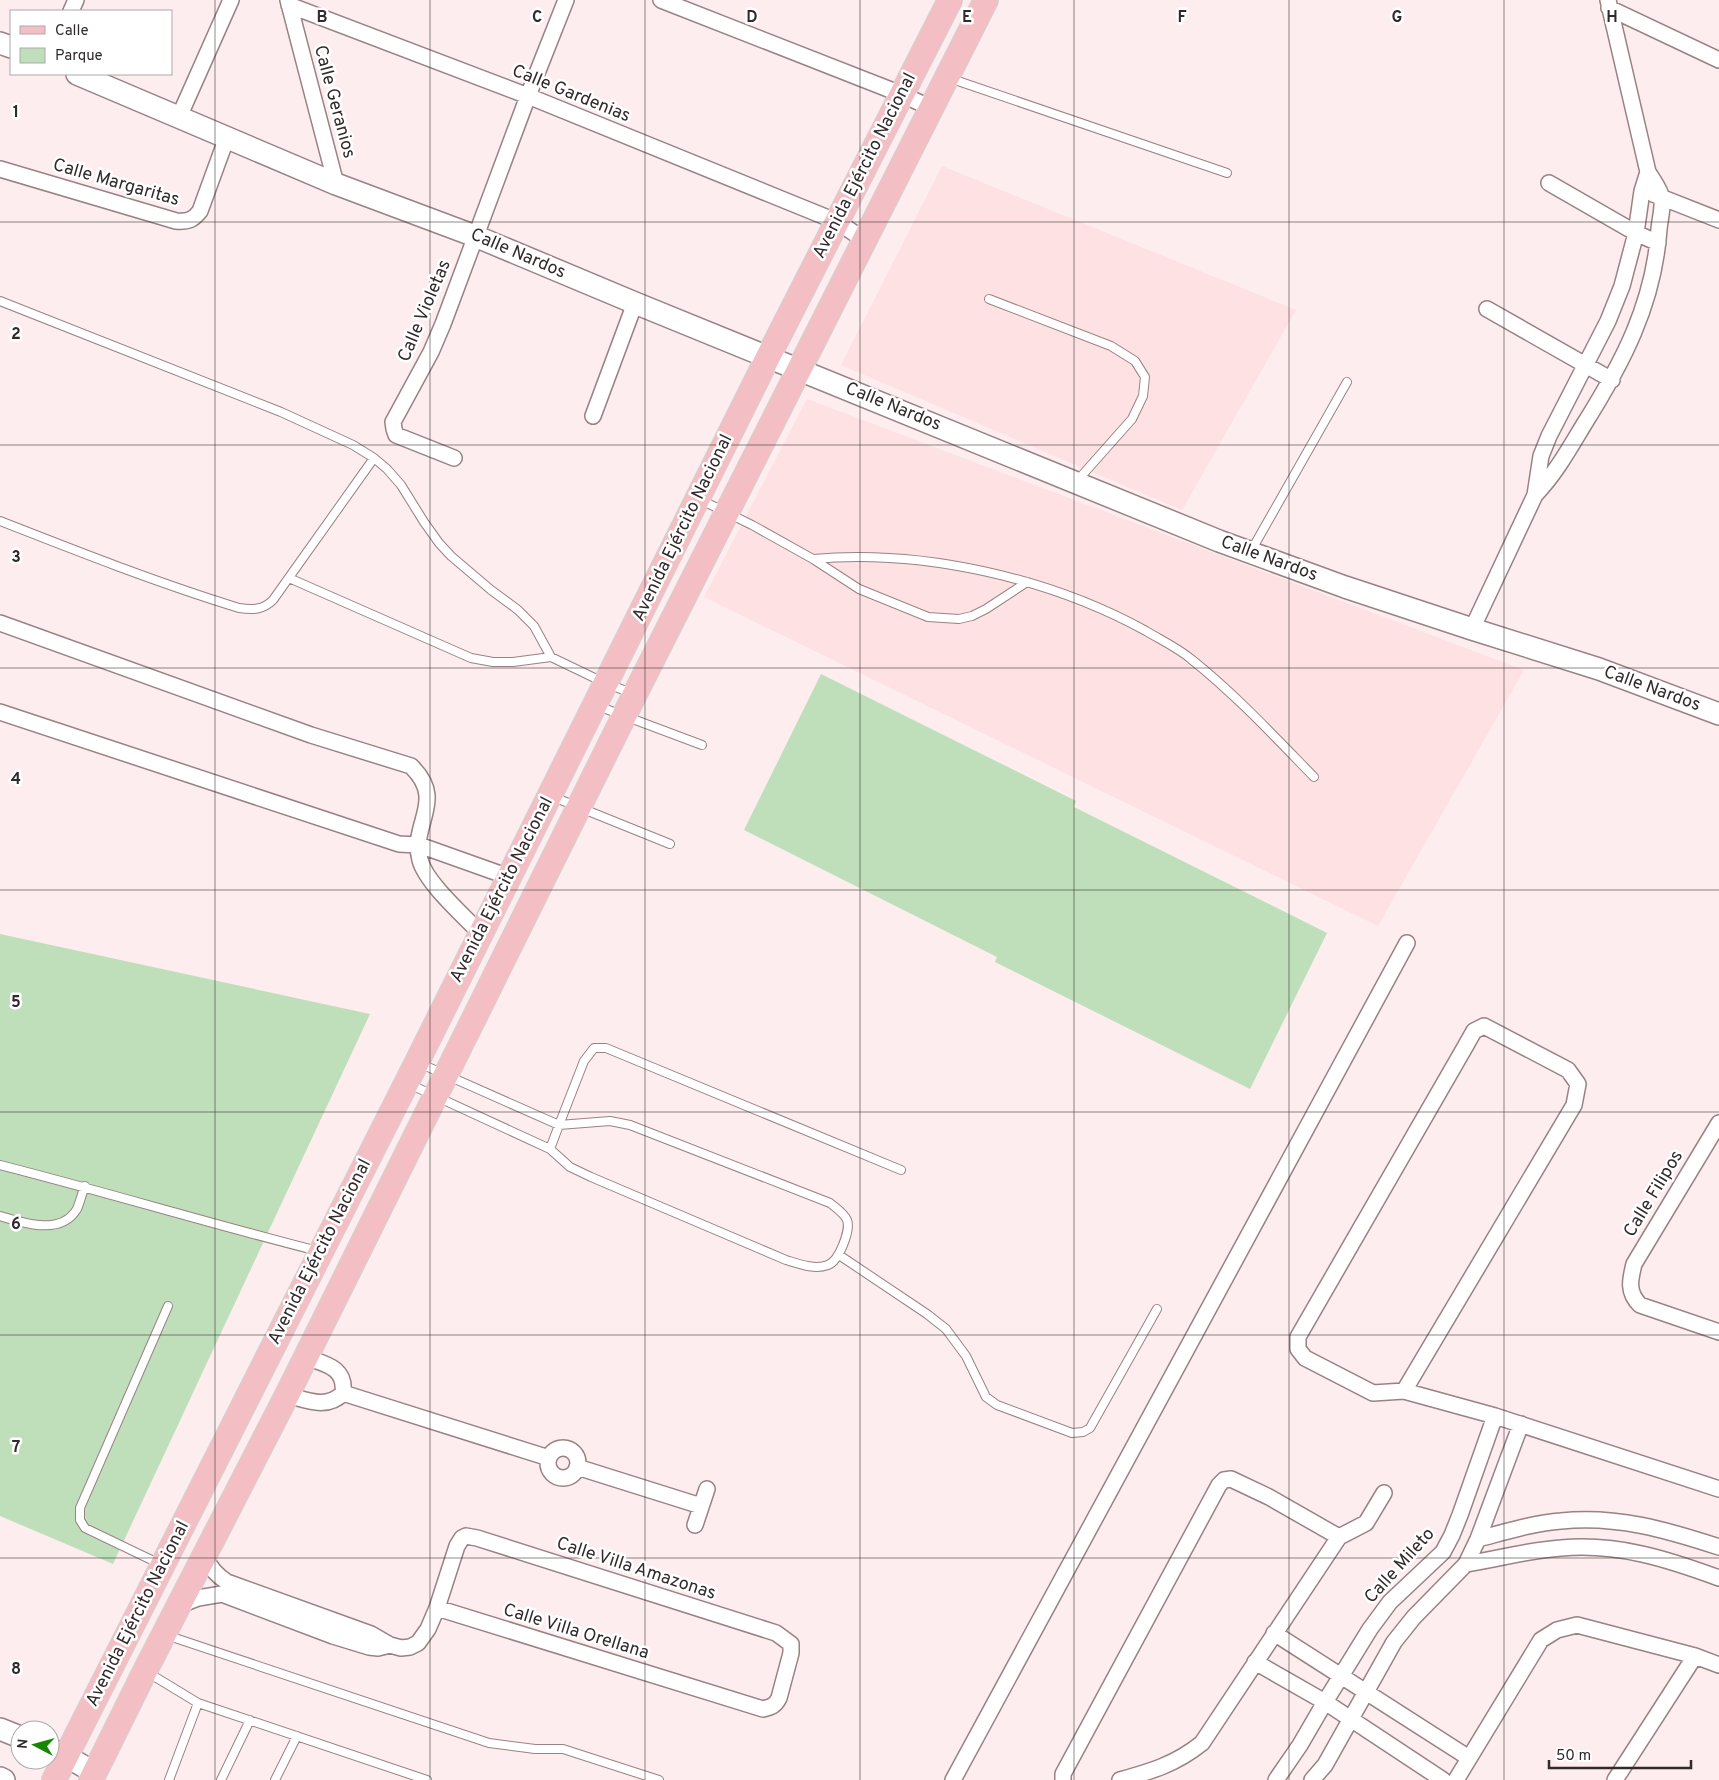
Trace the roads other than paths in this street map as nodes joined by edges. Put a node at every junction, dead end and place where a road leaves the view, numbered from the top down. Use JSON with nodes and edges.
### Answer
{"nodes":[{"id":1,"x":231,"y":0,"type":"edge"},
{"id":2,"x":566,"y":0,"type":"edge"},
{"id":3,"x":661,"y":0,"type":"edge"},
{"id":4,"x":950,"y":0,"type":"edge"},
{"id":5,"x":986,"y":0,"type":"edge"},
{"id":6,"x":288,"y":2,"type":"edge"},
{"id":7,"x":1608,"y":4,"type":"edge"},
{"id":8,"x":1719,"y":60,"type":"edge"},
{"id":9,"x":79,"y":75,"type":"edge"},
{"id":10,"x":947,"y":77,"type":"junction"},
{"id":11,"x":901,"y":94,"type":"junction"},
{"id":12,"x":528,"y":96,"type":"junction"},
{"id":13,"x":931,"y":108,"type":"junction"},
{"id":14,"x":179,"y":117,"type":"junction"},
{"id":15,"x":227,"y":137,"type":"junction"},
{"id":16,"x":0,"y":169,"type":"edge"},
{"id":17,"x":1227,"y":172,"type":"dead end"},
{"id":18,"x":1648,"y":172,"type":"junction"},
{"id":19,"x":1549,"y":183,"type":"dead end"},
{"id":20,"x":336,"y":184,"type":"junction"},
{"id":21,"x":1642,"y":191,"type":"junction"},
{"id":22,"x":1662,"y":197,"type":"junction"},
{"id":23,"x":1719,"y":220,"type":"edge"},
{"id":24,"x":838,"y":222,"type":"junction"},
{"id":25,"x":1636,"y":233,"type":"junction"},
{"id":26,"x":475,"y":236,"type":"junction"},
{"id":27,"x":864,"y":240,"type":"junction"},
{"id":28,"x":1658,"y":243,"type":"junction"},
{"id":29,"x":989,"y":299,"type":"dead end"},
{"id":30,"x":0,"y":301,"type":"edge"},
{"id":31,"x":636,"y":303,"type":"junction"},
{"id":32,"x":1487,"y":309,"type":"dead end"},
{"id":33,"x":768,"y":357,"type":"junction"},
{"id":34,"x":1585,"y":365,"type":"junction"},
{"id":35,"x":798,"y":368,"type":"junction"},
{"id":36,"x":1612,"y":380,"type":"junction"},
{"id":37,"x":1347,"y":382,"type":"dead end"},
{"id":38,"x":593,"y":416,"type":"dead end"},
{"id":39,"x":374,"y":458,"type":"junction"},
{"id":40,"x":454,"y":458,"type":"dead end"},
{"id":41,"x":1075,"y":482,"type":"junction"},
{"id":42,"x":1535,"y":495,"type":"junction"},
{"id":43,"x":697,"y":498,"type":"junction"},
{"id":44,"x":726,"y":513,"type":"junction"},
{"id":45,"x":0,"y":521,"type":"edge"},
{"id":46,"x":1250,"y":552,"type":"junction"},
{"id":47,"x":813,"y":559,"type":"junction"},
{"id":48,"x":289,"y":578,"type":"junction"},
{"id":49,"x":1026,"y":582,"type":"junction"},
{"id":50,"x":0,"y":623,"type":"edge"},
{"id":51,"x":1472,"y":629,"type":"junction"},
{"id":52,"x":550,"y":656,"type":"junction"},
{"id":53,"x":605,"y":683,"type":"junction"},
{"id":54,"x":634,"y":694,"type":"junction"},
{"id":55,"x":594,"y":705,"type":"junction"},
{"id":56,"x":0,"y":712,"type":"edge"},
{"id":57,"x":1719,"y":714,"type":"edge"},
{"id":58,"x":624,"y":717,"type":"junction"},
{"id":59,"x":702,"y":745,"type":"dead end"},
{"id":60,"x":1314,"y":777,"type":"dead end"},
{"id":61,"x":550,"y":795,"type":"junction"},
{"id":62,"x":579,"y":807,"type":"junction"},
{"id":63,"x":419,"y":844,"type":"junction"},
{"id":64,"x":670,"y":844,"type":"dead end"},
{"id":65,"x":509,"y":877,"type":"junction"},
{"id":66,"x":481,"y":934,"type":"junction"},
{"id":67,"x":1407,"y":943,"type":"dead end"},
{"id":68,"x":417,"y":1062,"type":"junction"},
{"id":69,"x":406,"y":1083,"type":"junction"},
{"id":70,"x":439,"y":1085,"type":"junction"},
{"id":71,"x":1719,"y":1123,"type":"edge"},
{"id":72,"x":559,"y":1125,"type":"junction"},
{"id":73,"x":550,"y":1150,"type":"junction"},
{"id":74,"x":0,"y":1165,"type":"edge"},
{"id":75,"x":901,"y":1170,"type":"dead end"},
{"id":76,"x":85,"y":1186,"type":"junction"},
{"id":77,"x":0,"y":1216,"type":"edge"},
{"id":78,"x":320,"y":1252,"type":"junction"},
{"id":79,"x":839,"y":1255,"type":"junction"},
{"id":80,"x":168,"y":1306,"type":"dead end"},
{"id":81,"x":1157,"y":1309,"type":"dead end"},
{"id":82,"x":1719,"y":1332,"type":"edge"},
{"id":83,"x":305,"y":1356,"type":"junction"},
{"id":84,"x":1404,"y":1391,"type":"junction"},
{"id":85,"x":343,"y":1393,"type":"junction"},
{"id":86,"x":287,"y":1395,"type":"junction"},
{"id":87,"x":1495,"y":1416,"type":"junction"},
{"id":88,"x":1520,"y":1424,"type":"junction"},
{"id":89,"x":548,"y":1458,"type":"junction"},
{"id":90,"x":577,"y":1467,"type":"junction"},
{"id":91,"x":707,"y":1489,"type":"dead end"},
{"id":92,"x":1719,"y":1489,"type":"edge"},
{"id":93,"x":1384,"y":1493,"type":"dead end"},
{"id":94,"x":701,"y":1506,"type":"junction"},
{"id":95,"x":695,"y":1525,"type":"dead end"},
{"id":96,"x":1339,"y":1537,"type":"junction"},
{"id":97,"x":1478,"y":1539,"type":"junction"},
{"id":98,"x":1719,"y":1547,"type":"edge"},
{"id":99,"x":205,"y":1557,"type":"junction"},
{"id":100,"x":1466,"y":1564,"type":"junction"},
{"id":101,"x":162,"y":1565,"type":"junction"},
{"id":102,"x":1719,"y":1578,"type":"edge"},
{"id":103,"x":224,"y":1588,"type":"junction"},
{"id":104,"x":180,"y":1605,"type":"junction"},
{"id":105,"x":436,"y":1608,"type":"junction"},
{"id":106,"x":1274,"y":1633,"type":"junction"},
{"id":107,"x":164,"y":1634,"type":"junction"},
{"id":108,"x":1694,"y":1656,"type":"junction"},
{"id":109,"x":1255,"y":1662,"type":"junction"},
{"id":110,"x":1719,"y":1665,"type":"edge"},
{"id":111,"x":145,"y":1671,"type":"junction"},
{"id":112,"x":1340,"y":1676,"type":"junction"},
{"id":113,"x":1366,"y":1692,"type":"junction"},
{"id":114,"x":1325,"y":1702,"type":"junction"},
{"id":115,"x":198,"y":1703,"type":"junction"},
{"id":116,"x":771,"y":1707,"type":"joint"},
{"id":117,"x":1351,"y":1718,"type":"junction"},
{"id":118,"x":250,"y":1720,"type":"junction"},
{"id":119,"x":297,"y":1736,"type":"junction"},
{"id":120,"x":60,"y":1749,"type":"edge"},
{"id":121,"x":60,"y":1754,"type":"edge"},
{"id":122,"x":1469,"y":1758,"type":"junction"},
{"id":123,"x":93,"y":1776,"type":"edge"},
{"id":124,"x":0,"y":1778,"type":"edge"},
{"id":125,"x":4,"y":1780,"type":"edge"},
{"id":126,"x":169,"y":1780,"type":"edge"},
{"id":127,"x":221,"y":1780,"type":"edge"},
{"id":128,"x":275,"y":1780,"type":"edge"},
{"id":129,"x":427,"y":1780,"type":"edge"},
{"id":130,"x":659,"y":1780,"type":"edge"},
{"id":131,"x":953,"y":1780,"type":"edge"},
{"id":132,"x":1063,"y":1780,"type":"edge"},
{"id":133,"x":1120,"y":1780,"type":"edge"},
{"id":134,"x":1276,"y":1780,"type":"edge"},
{"id":135,"x":1312,"y":1780,"type":"edge"},
{"id":136,"x":1443,"y":1780,"type":"edge"},
{"id":137,"x":1456,"y":1780,"type":"edge"},
{"id":138,"x":1616,"y":1780,"type":"edge"}],
"edges":[{"from":1,"to":14,"type":"street"},
{"from":2,"to":12,"type":"street","name":"Calle Violetas"},
{"from":3,"to":11,"type":"street"},
{"from":4,"to":11,"type":"main road","name":"Avenida Ejército Nacional"},
{"from":5,"to":10,"type":"main road","name":"Avenida Ejército Nacional"},
{"from":6,"to":12,"type":"street","name":"Calle Gardenias"},
{"from":6,"to":20,"type":"street","name":"Calle Geranios"},
{"from":7,"to":8,"type":"street"},
{"from":7,"to":18,"type":"street"},
{"from":9,"to":14,"type":"street","name":"Calle Nardos"},
{"from":10,"to":13,"type":"main road","name":"Avenida Ejército Nacional"},
{"from":10,"to":17,"type":"lane"},
{"from":11,"to":13,"type":"street"},
{"from":11,"to":24,"type":"main road","name":"Avenida Ejército Nacional"},
{"from":12,"to":24,"type":"street","name":"Calle Gardenias"},
{"from":12,"to":26,"type":"street","name":"Calle Violetas"},
{"from":13,"to":27,"type":"main road","name":"Avenida Ejército Nacional"},
{"from":14,"to":15,"type":"street","name":"Calle Nardos"},
{"from":15,"to":16,"type":"street","name":"Calle Margaritas"},
{"from":15,"to":20,"type":"street","name":"Calle Nardos"},
{"from":18,"to":21,"type":"street"},
{"from":18,"to":22,"type":"street"},
{"from":19,"to":25,"type":"street"},
{"from":20,"to":26,"type":"street","name":"Calle Nardos"},
{"from":21,"to":22,"type":"street"},
{"from":21,"to":25,"type":"street"},
{"from":22,"to":23,"type":"street"},
{"from":22,"to":28,"type":"street"},
{"from":24,"to":27,"type":"street","name":"Calle Gardenias"},
{"from":24,"to":33,"type":"main road","name":"Avenida Ejército Nacional"},
{"from":25,"to":28,"type":"street"},
{"from":25,"to":34,"type":"street"},
{"from":26,"to":31,"type":"street","name":"Calle Nardos"},
{"from":26,"to":40,"type":"street","name":"Calle Violetas"},
{"from":27,"to":35,"type":"main road","name":"Avenida Ejército Nacional"},
{"from":28,"to":36,"type":"street"},
{"from":29,"to":41,"type":"lane"},
{"from":30,"to":39,"type":"lane"},
{"from":31,"to":33,"type":"street","name":"Calle Nardos"},
{"from":31,"to":38,"type":"street"},
{"from":32,"to":34,"type":"street"},
{"from":33,"to":35,"type":"street","name":"Calle Nardos"},
{"from":33,"to":43,"type":"main road","name":"Avenida Ejército Nacional"},
{"from":34,"to":36,"type":"street"},
{"from":34,"to":42,"type":"street"},
{"from":35,"to":41,"type":"street","name":"Calle Nardos"},
{"from":35,"to":44,"type":"main road","name":"Avenida Ejército Nacional"},
{"from":36,"to":42,"type":"street"},
{"from":37,"to":46,"type":"lane"},
{"from":39,"to":48,"type":"lane"},
{"from":39,"to":52,"type":"lane"},
{"from":41,"to":46,"type":"street","name":"Calle Nardos"},
{"from":42,"to":51,"type":"street"},
{"from":43,"to":44,"type":"lane"},
{"from":43,"to":53,"type":"main road","name":"Avenida Ejército Nacional"},
{"from":44,"to":47,"type":"lane"},
{"from":44,"to":54,"type":"main road","name":"Avenida Ejército Nacional"},
{"from":45,"to":48,"type":"lane"},
{"from":46,"to":51,"type":"street","name":"Calle Nardos"},
{"from":47,"to":49,"type":"lane"},
{"from":47,"to":49,"type":"lane"},
{"from":48,"to":52,"type":"lane"},
{"from":49,"to":60,"type":"lane"},
{"from":50,"to":63,"type":"street"},
{"from":51,"to":57,"type":"street","name":"Calle Nardos"},
{"from":52,"to":53,"type":"lane"},
{"from":53,"to":54,"type":"lane"},
{"from":53,"to":55,"type":"main road","name":"Avenida Ejército Nacional"},
{"from":54,"to":58,"type":"main road","name":"Avenida Ejército Nacional"},
{"from":55,"to":58,"type":"lane"},
{"from":55,"to":61,"type":"main road","name":"Avenida Ejército Nacional"},
{"from":56,"to":63,"type":"street"},
{"from":58,"to":59,"type":"lane"},
{"from":58,"to":62,"type":"main road","name":"Avenida Ejército Nacional"},
{"from":61,"to":62,"type":"lane"},
{"from":61,"to":65,"type":"main road","name":"Avenida Ejército Nacional"},
{"from":62,"to":64,"type":"lane"},
{"from":62,"to":70,"type":"main road","name":"Avenida Ejército Nacional"},
{"from":63,"to":65,"type":"street"},
{"from":63,"to":66,"type":"street"},
{"from":65,"to":66,"type":"main road","name":"Avenida Ejército Nacional"},
{"from":66,"to":68,"type":"main road","name":"Avenida Ejército Nacional"},
{"from":67,"to":131,"type":"street"},
{"from":68,"to":69,"type":"main road","name":"Avenida Ejército Nacional"},
{"from":68,"to":70,"type":"lane"},
{"from":69,"to":70,"type":"lane"},
{"from":69,"to":78,"type":"main road","name":"Avenida Ejército Nacional"},
{"from":70,"to":72,"type":"lane"},
{"from":70,"to":73,"type":"lane"},
{"from":70,"to":83,"type":"main road","name":"Avenida Ejército Nacional"},
{"from":71,"to":82,"type":"street","name":"Calle Filipos"},
{"from":72,"to":73,"type":"lane"},
{"from":72,"to":75,"type":"lane"},
{"from":72,"to":79,"type":"lane"},
{"from":73,"to":79,"type":"lane"},
{"from":74,"to":76,"type":"lane"},
{"from":76,"to":77,"type":"lane"},
{"from":76,"to":78,"type":"lane"},
{"from":78,"to":101,"type":"main road","name":"Avenida Ejército Nacional"},
{"from":79,"to":81,"type":"lane"},
{"from":80,"to":101,"type":"lane"},
{"from":83,"to":85,"type":"street"},
{"from":83,"to":86,"type":"main road","name":"Avenida Ejército Nacional"},
{"from":84,"to":84,"type":"street"},
{"from":84,"to":87,"type":"street"},
{"from":85,"to":86,"type":"street"},
{"from":85,"to":89,"type":"street"},
{"from":86,"to":99,"type":"main road","name":"Avenida Ejército Nacional"},
{"from":87,"to":88,"type":"street"},
{"from":87,"to":112,"type":"street","name":"Calle Mileto"},
{"from":88,"to":92,"type":"street"},
{"from":88,"to":97,"type":"street"},
{"from":89,"to":90,"type":"street"},
{"from":89,"to":90,"type":"street"},
{"from":90,"to":94,"type":"street"},
{"from":91,"to":94,"type":"street"},
{"from":93,"to":96,"type":"street"},
{"from":94,"to":95,"type":"street"},
{"from":96,"to":106,"type":"street"},
{"from":96,"to":132,"type":"street"},
{"from":97,"to":98,"type":"street"},
{"from":97,"to":100,"type":"street"},
{"from":99,"to":103,"type":"street"},
{"from":99,"to":104,"type":"main road","name":"Avenida Ejército Nacional"},
{"from":100,"to":102,"type":"street"},
{"from":100,"to":113,"type":"street"},
{"from":101,"to":120,"type":"main road","name":"Avenida Ejército Nacional"},
{"from":103,"to":104,"type":"street"},
{"from":103,"to":105,"type":"street"},
{"from":104,"to":107,"type":"main road","name":"Avenida Ejército Nacional"},
{"from":105,"to":116,"type":"street","name":"Calle Villa Orellana"},
{"from":105,"to":116,"type":"street","name":"Calle Villa Amazonas"},
{"from":106,"to":109,"type":"street"},
{"from":106,"to":112,"type":"street"},
{"from":107,"to":111,"type":"main road","name":"Avenida Ejército Nacional"},
{"from":107,"to":130,"type":"lane"},
{"from":108,"to":110,"type":"street"},
{"from":108,"to":122,"type":"street"},
{"from":108,"to":138,"type":"street"},
{"from":109,"to":114,"type":"street"},
{"from":109,"to":133,"type":"street"},
{"from":111,"to":115,"type":"lane"},
{"from":111,"to":123,"type":"main road","name":"Avenida Ejército Nacional"},
{"from":112,"to":113,"type":"street"},
{"from":112,"to":114,"type":"street","name":"Calle Mileto"},
{"from":113,"to":117,"type":"street"},
{"from":113,"to":122,"type":"street"},
{"from":114,"to":117,"type":"street"},
{"from":114,"to":134,"type":"street","name":"Calle Mileto"},
{"from":115,"to":118,"type":"lane"},
{"from":115,"to":126,"type":"lane"},
{"from":117,"to":135,"type":"street"},
{"from":117,"to":136,"type":"street"},
{"from":118,"to":119,"type":"lane"},
{"from":118,"to":127,"type":"lane"},
{"from":119,"to":128,"type":"lane"},
{"from":119,"to":129,"type":"lane"},
{"from":121,"to":123,"type":"street"},
{"from":122,"to":137,"type":"street"},
{"from":124,"to":125,"type":"street"}]}
